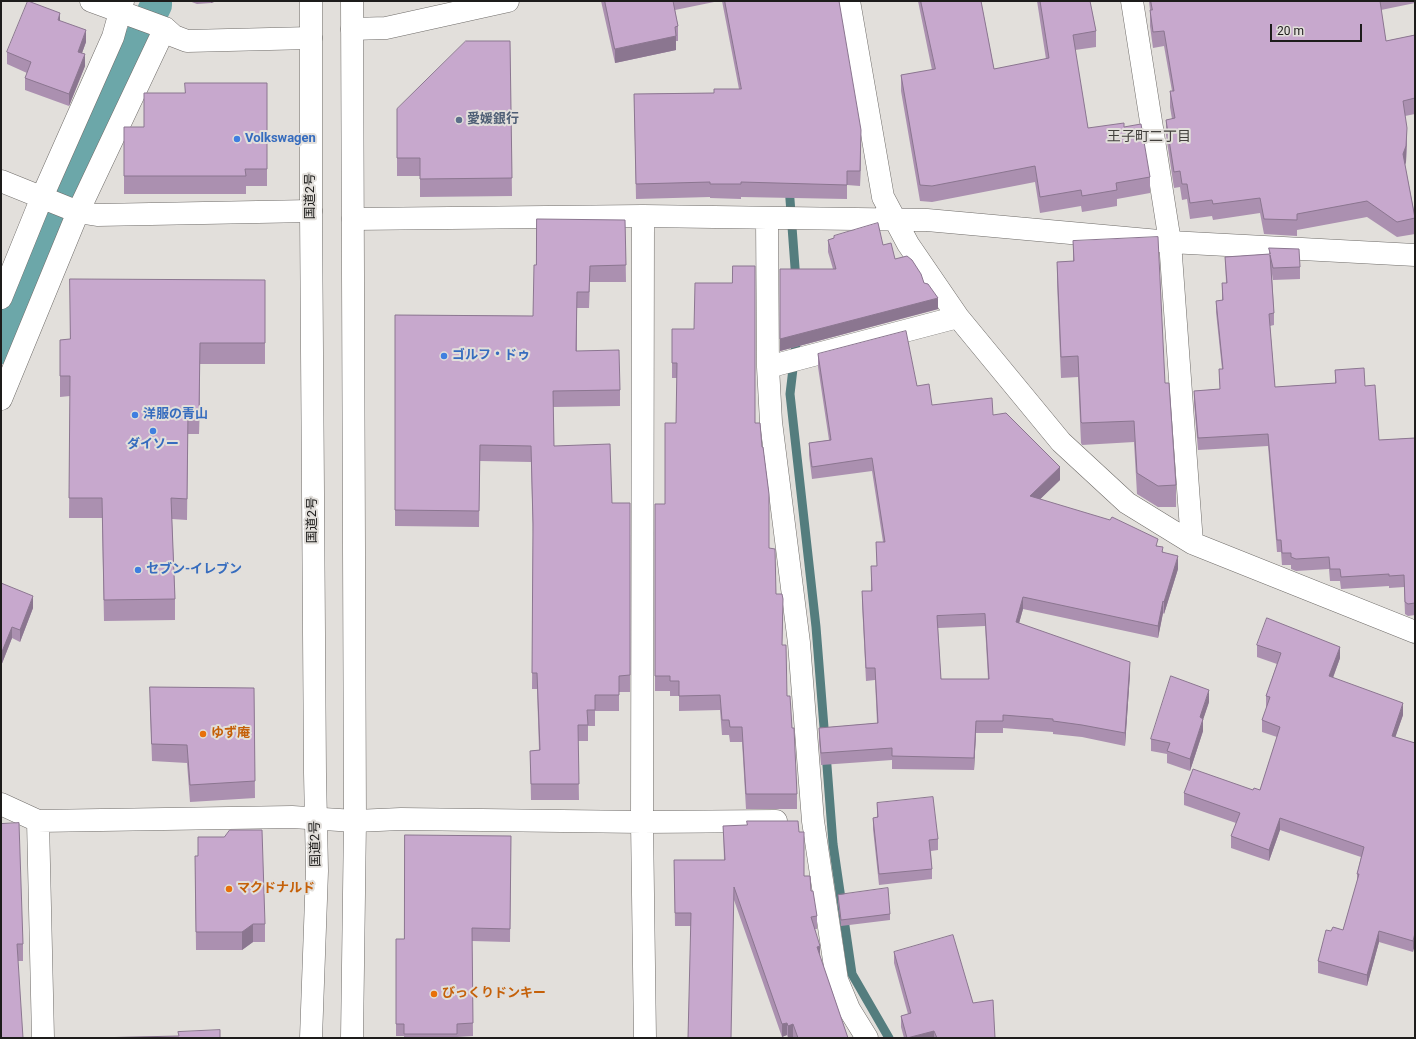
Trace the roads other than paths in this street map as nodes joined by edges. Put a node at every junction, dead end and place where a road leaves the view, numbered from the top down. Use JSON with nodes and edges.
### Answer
{"nodes":[{"id":1,"x":91,"y":1,"type":"edge"},
{"id":2,"x":311,"y":1,"type":"edge"},
{"id":3,"x":352,"y":1,"type":"edge"},
{"id":4,"x":508,"y":1,"type":"edge"},
{"id":5,"x":849,"y":1,"type":"edge"},
{"id":6,"x":1132,"y":1,"type":"edge"},
{"id":7,"x":122,"y":7,"type":"edge"},
{"id":8,"x":154,"y":24,"type":"junction"},
{"id":9,"x":352,"y":29,"type":"junction"},
{"id":10,"x":311,"y":38,"type":"junction"},
{"id":11,"x":1,"y":181,"type":"edge"},
{"id":12,"x":46,"y":198,"type":"junction"},
{"id":13,"x":74,"y":210,"type":"junction"},
{"id":14,"x":311,"y":211,"type":"junction"},
{"id":15,"x":643,"y":216,"type":"junction"},
{"id":16,"x":767,"y":218,"type":"junction"},
{"id":17,"x":353,"y":219,"type":"junction"},
{"id":18,"x":894,"y":219,"type":"junction"},
{"id":19,"x":1170,"y":242,"type":"junction"},
{"id":20,"x":1415,"y":255,"type":"edge"},
{"id":21,"x":1,"y":298,"type":"edge"},
{"id":22,"x":958,"y":317,"type":"junction"},
{"id":23,"x":768,"y":367,"type":"junction"},
{"id":24,"x":1,"y":399,"type":"edge"},
{"id":25,"x":1192,"y":543,"type":"junction"},
{"id":26,"x":1415,"y":632,"type":"edge"},
{"id":27,"x":1,"y":804,"type":"edge"},
{"id":28,"x":316,"y":819,"type":"junction"},
{"id":29,"x":38,"y":821,"type":"junction"},
{"id":30,"x":355,"y":821,"type":"junction"},
{"id":31,"x":813,"y":821,"type":"junction"},
{"id":32,"x":642,"y":822,"type":"junction"},
{"id":33,"x":43,"y":1038,"type":"edge"},
{"id":34,"x":311,"y":1038,"type":"edge"},
{"id":35,"x":352,"y":1038,"type":"edge"},
{"id":36,"x":645,"y":1038,"type":"edge"},
{"id":37,"x":867,"y":1038,"type":"edge"}],
"edges":[{"from":1,"to":7,"type":"main road"},
{"from":2,"to":10,"type":"main road","name":"国道2号"},
{"from":3,"to":9,"type":"main road"},
{"from":4,"to":9,"type":"main road"},
{"from":5,"to":18,"type":"main road"},
{"from":6,"to":19,"type":"main road"},
{"from":7,"to":8,"type":"main road"},
{"from":7,"to":12,"type":"main road"},
{"from":8,"to":10,"type":"main road"},
{"from":8,"to":13,"type":"main road"},
{"from":9,"to":17,"type":"main road"},
{"from":10,"to":14,"type":"main road","name":"国道2号"},
{"from":11,"to":12,"type":"main road"},
{"from":12,"to":13,"type":"main road"},
{"from":12,"to":21,"type":"main road"},
{"from":13,"to":14,"type":"main road"},
{"from":13,"to":24,"type":"main road"},
{"from":14,"to":28,"type":"main road","name":"国道2号"},
{"from":15,"to":16,"type":"main road"},
{"from":15,"to":17,"type":"main road"},
{"from":15,"to":32,"type":"main road"},
{"from":16,"to":18,"type":"main road"},
{"from":16,"to":23,"type":"main road"},
{"from":17,"to":30,"type":"main road"},
{"from":18,"to":19,"type":"main road"},
{"from":18,"to":22,"type":"main road"},
{"from":19,"to":20,"type":"main road"},
{"from":19,"to":25,"type":"main road"},
{"from":22,"to":23,"type":"main road"},
{"from":22,"to":25,"type":"main road"},
{"from":23,"to":31,"type":"main road"},
{"from":25,"to":26,"type":"main road"},
{"from":27,"to":29,"type":"main road"},
{"from":28,"to":29,"type":"main road"},
{"from":28,"to":30,"type":"main road"},
{"from":28,"to":34,"type":"main road","name":"国道2号"},
{"from":29,"to":33,"type":"main road"},
{"from":30,"to":32,"type":"main road"},
{"from":30,"to":35,"type":"main road"},
{"from":31,"to":32,"type":"main road"},
{"from":31,"to":37,"type":"main road"},
{"from":32,"to":36,"type":"main road"}]}
